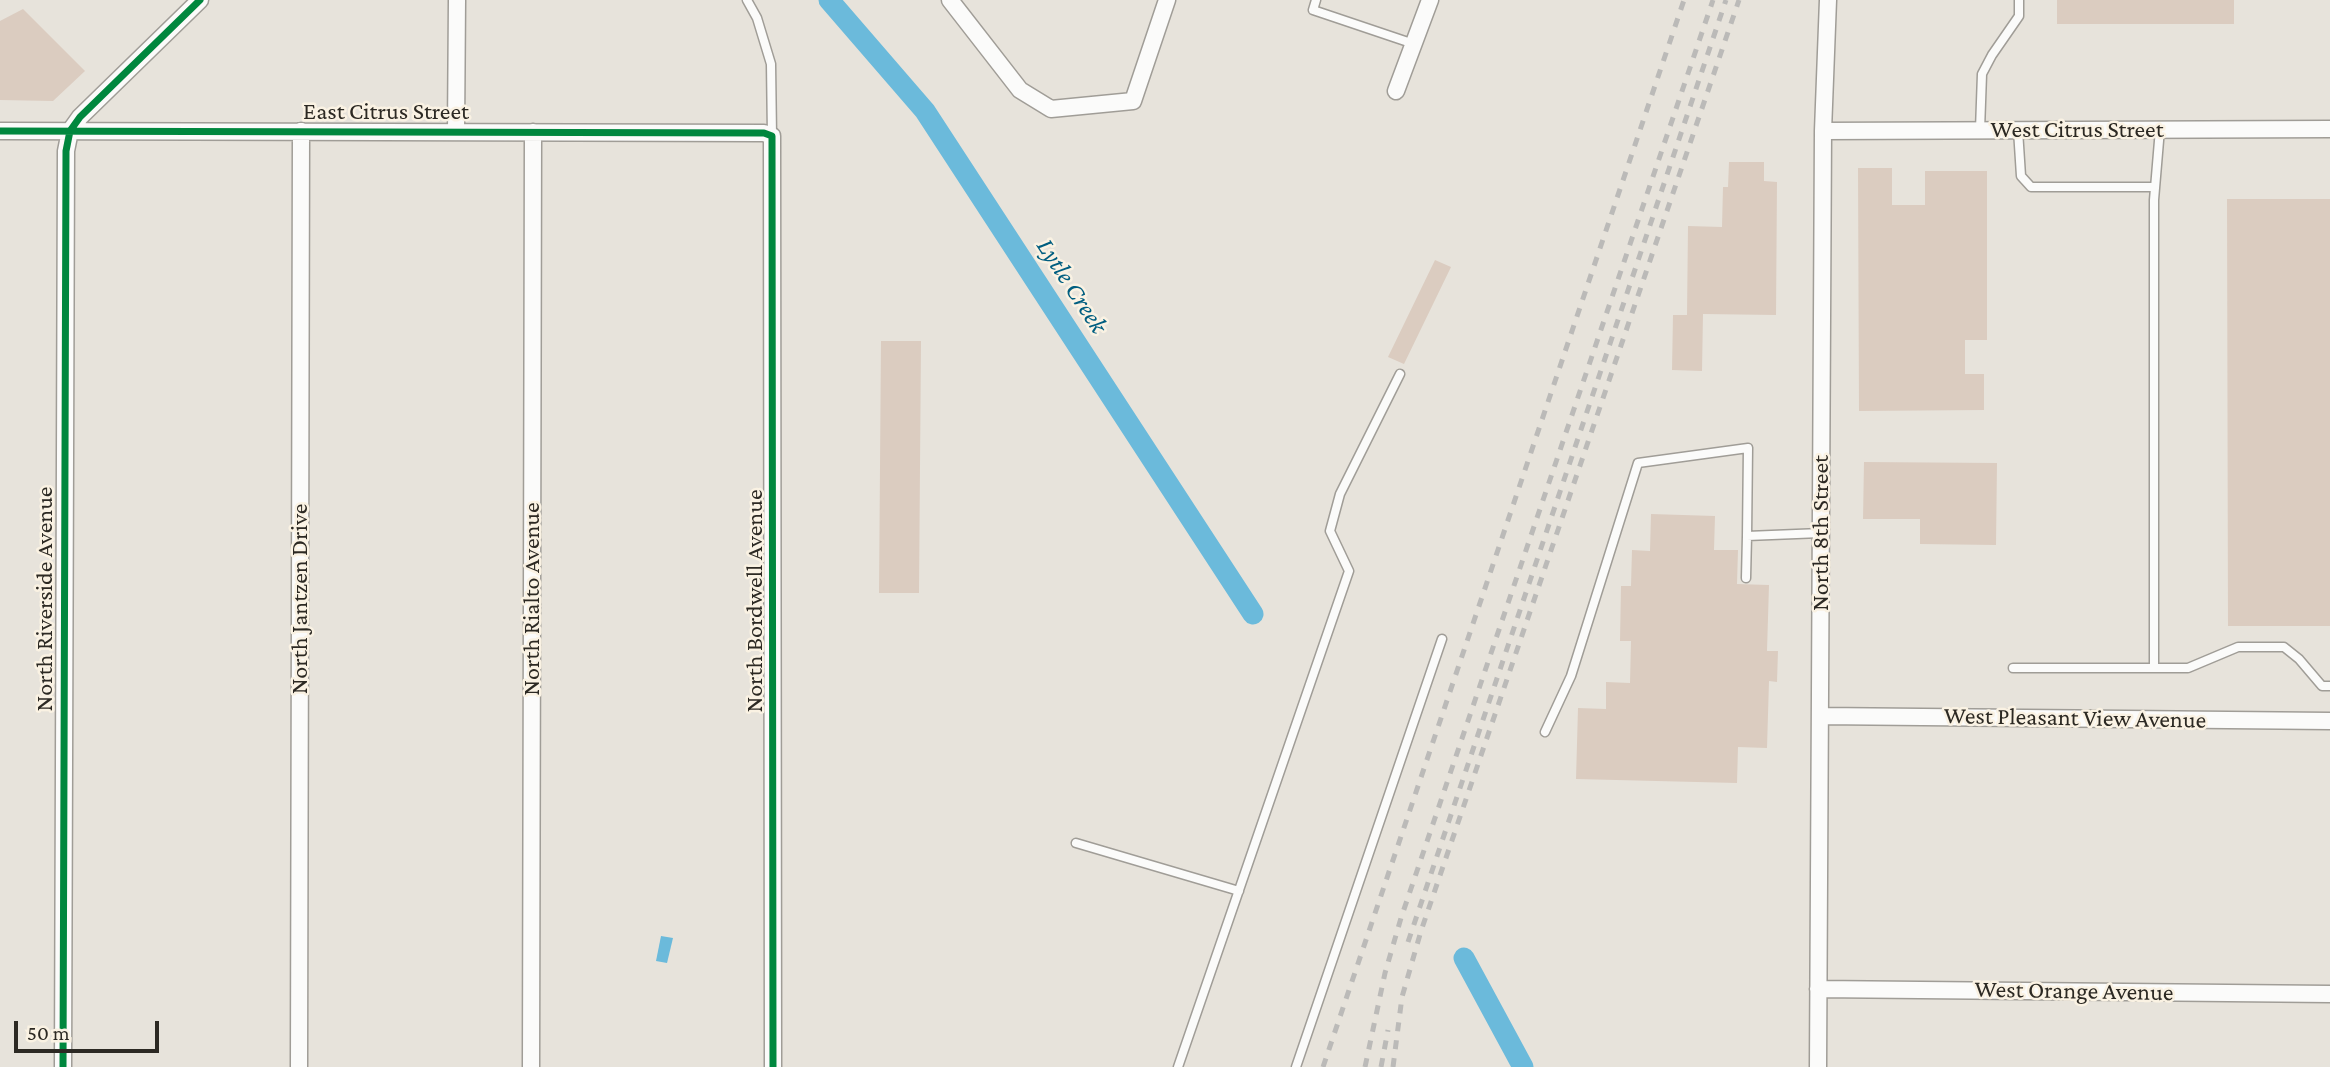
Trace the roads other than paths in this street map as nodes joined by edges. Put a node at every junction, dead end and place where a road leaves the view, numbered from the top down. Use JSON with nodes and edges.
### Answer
{"nodes":[{"id":1,"x":200,"y":0,"type":"edge"},
{"id":2,"x":457,"y":0,"type":"edge"},
{"id":3,"x":747,"y":0,"type":"edge"},
{"id":4,"x":950,"y":0,"type":"edge"},
{"id":5,"x":1167,"y":0,"type":"edge"},
{"id":6,"x":1316,"y":0,"type":"edge"},
{"id":7,"x":1430,"y":0,"type":"edge"},
{"id":8,"x":1828,"y":0,"type":"edge"},
{"id":9,"x":2019,"y":0,"type":"edge"},
{"id":10,"x":1414,"y":44,"type":"junction"},
{"id":11,"x":1396,"y":91,"type":"dead end"},
{"id":12,"x":2160,"y":129,"type":"junction"},
{"id":13,"x":2330,"y":129,"type":"edge"},
{"id":14,"x":1980,"y":130,"type":"junction"},
{"id":15,"x":2018,"y":130,"type":"junction"},
{"id":16,"x":0,"y":131,"type":"edge"},
{"id":17,"x":70,"y":131,"type":"junction"},
{"id":18,"x":301,"y":131,"type":"junction"},
{"id":19,"x":1823,"y":131,"type":"junction"},
{"id":20,"x":456,"y":132,"type":"junction"},
{"id":21,"x":533,"y":132,"type":"junction"},
{"id":22,"x":772,"y":136,"type":"junction"},
{"id":23,"x":2155,"y":187,"type":"junction"},
{"id":24,"x":1400,"y":374,"type":"dead end"},
{"id":25,"x":1821,"y":533,"type":"junction"},
{"id":26,"x":1747,"y":536,"type":"junction"},
{"id":27,"x":1746,"y":578,"type":"dead end"},
{"id":28,"x":1442,"y":639,"type":"dead end"},
{"id":29,"x":2013,"y":668,"type":"dead end"},
{"id":30,"x":2154,"y":668,"type":"junction"},
{"id":31,"x":2330,"y":686,"type":"edge"},
{"id":32,"x":1821,"y":716,"type":"junction"},
{"id":33,"x":2330,"y":721,"type":"edge"},
{"id":34,"x":1545,"y":732,"type":"dead end"},
{"id":35,"x":1076,"y":843,"type":"dead end"},
{"id":36,"x":1239,"y":891,"type":"junction"},
{"id":37,"x":1818,"y":989,"type":"junction"},
{"id":38,"x":2330,"y":994,"type":"edge"},
{"id":39,"x":63,"y":1067,"type":"edge"},
{"id":40,"x":299,"y":1067,"type":"edge"},
{"id":41,"x":531,"y":1067,"type":"edge"},
{"id":42,"x":773,"y":1067,"type":"edge"},
{"id":43,"x":1178,"y":1067,"type":"edge"},
{"id":44,"x":1296,"y":1067,"type":"edge"},
{"id":45,"x":1818,"y":1067,"type":"edge"}],
"edges":[{"from":1,"to":17,"type":"street"},
{"from":2,"to":20,"type":"street"},
{"from":3,"to":22,"type":"lane"},
{"from":4,"to":5,"type":"street"},
{"from":6,"to":10,"type":"lane"},
{"from":7,"to":10,"type":"street"},
{"from":8,"to":19,"type":"street","name":"North 8th Street"},
{"from":9,"to":14,"type":"lane"},
{"from":10,"to":11,"type":"street"},
{"from":12,"to":13,"type":"street","name":"West Citrus Street"},
{"from":12,"to":15,"type":"street","name":"West Citrus Street"},
{"from":12,"to":23,"type":"lane"},
{"from":14,"to":15,"type":"street","name":"West Citrus Street"},
{"from":14,"to":19,"type":"street","name":"West Citrus Street"},
{"from":15,"to":23,"type":"lane"},
{"from":16,"to":17,"type":"street","name":"East Citrus Street"},
{"from":17,"to":18,"type":"street","name":"East Citrus Street"},
{"from":17,"to":39,"type":"street","name":"North Riverside Avenue"},
{"from":18,"to":20,"type":"street","name":"East Citrus Street"},
{"from":18,"to":40,"type":"street","name":"North Jantzen Drive"},
{"from":19,"to":25,"type":"street","name":"North 8th Street"},
{"from":20,"to":21,"type":"street","name":"East Citrus Street"},
{"from":21,"to":22,"type":"street","name":"East Citrus Street"},
{"from":21,"to":41,"type":"street","name":"North Rialto Avenue"},
{"from":22,"to":42,"type":"street","name":"North Bordwell Avenue"},
{"from":23,"to":30,"type":"lane"},
{"from":24,"to":36,"type":"lane"},
{"from":25,"to":26,"type":"lane"},
{"from":25,"to":32,"type":"street","name":"North 8th Street"},
{"from":26,"to":27,"type":"lane"},
{"from":26,"to":34,"type":"lane"},
{"from":28,"to":44,"type":"lane"},
{"from":29,"to":30,"type":"lane"},
{"from":30,"to":31,"type":"lane"},
{"from":32,"to":33,"type":"street","name":"West Pleasant View Avenue"},
{"from":32,"to":37,"type":"street","name":"North 8th Street"},
{"from":35,"to":36,"type":"lane"},
{"from":36,"to":43,"type":"lane"},
{"from":37,"to":38,"type":"street","name":"West Orange Avenue"},
{"from":37,"to":45,"type":"street","name":"North 8th Street"}]}
